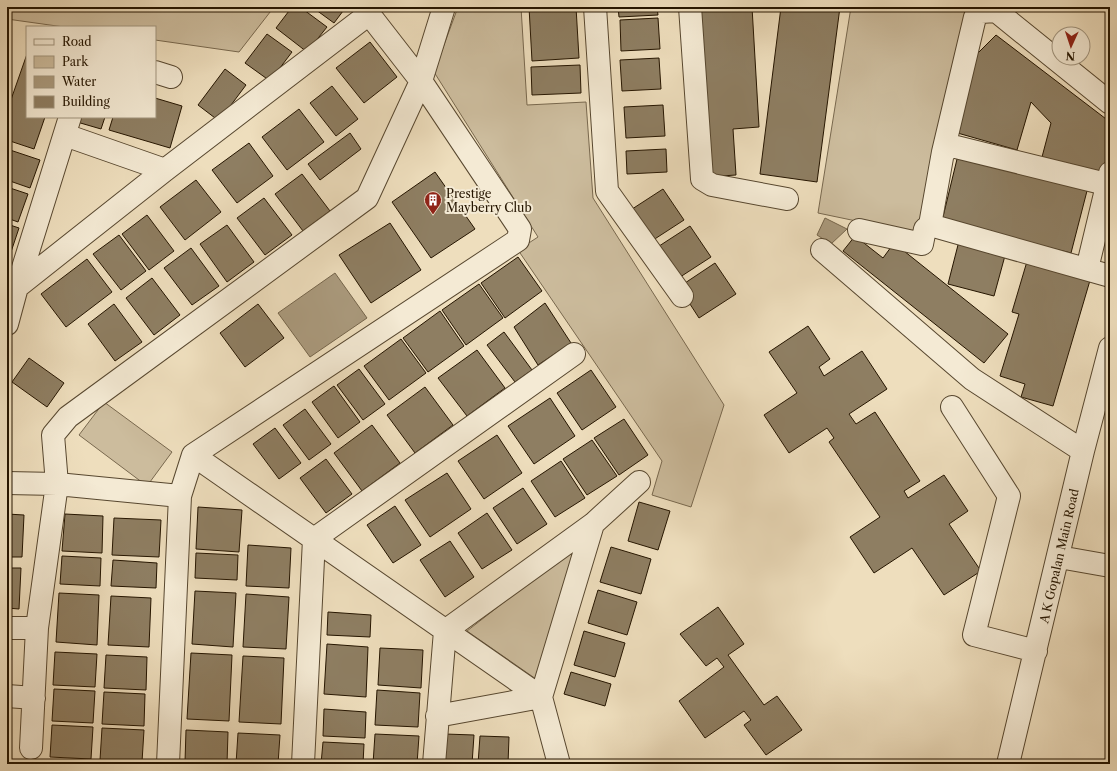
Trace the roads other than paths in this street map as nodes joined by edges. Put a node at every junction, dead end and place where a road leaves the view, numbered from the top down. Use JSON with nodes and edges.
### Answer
{"nodes":[{"id":1,"x":444,"y":7,"type":"edge"},
{"id":2,"x":595,"y":7,"type":"edge"},
{"id":3,"x":690,"y":7,"type":"edge"},
{"id":4,"x":421,"y":81,"type":"junction"},
{"id":5,"x":1110,"y":103,"type":"edge"},
{"id":6,"x":68,"y":126,"type":"edge"},
{"id":7,"x":943,"y":152,"type":"junction"},
{"id":8,"x":166,"y":170,"type":"junction"},
{"id":9,"x":1109,"y":181,"type":"edge"},
{"id":10,"x":787,"y":199,"type":"dead end"},
{"id":11,"x":930,"y":225,"type":"junction"},
{"id":12,"x":859,"y":230,"type":"dead end"},
{"id":13,"x":822,"y":250,"type":"dead end"},
{"id":14,"x":1088,"y":269,"type":"junction"},
{"id":15,"x":1110,"y":276,"type":"edge"},
{"id":16,"x":17,"y":287,"type":"junction"},
{"id":17,"x":682,"y":296,"type":"dead end"},
{"id":18,"x":7,"y":324,"type":"edge"},
{"id":19,"x":1110,"y":348,"type":"edge"},
{"id":20,"x":574,"y":354,"type":"dead end"},
{"id":21,"x":1107,"y":372,"type":"edge"},
{"id":22,"x":952,"y":406,"type":"dead end"},
{"id":23,"x":1083,"y":452,"type":"junction"},
{"id":24,"x":193,"y":455,"type":"junction"},
{"id":25,"x":639,"y":482,"type":"dead end"},
{"id":26,"x":7,"y":484,"type":"edge"},
{"id":27,"x":57,"y":484,"type":"junction"},
{"id":28,"x":180,"y":496,"type":"junction"},
{"id":29,"x":593,"y":524,"type":"junction"},
{"id":30,"x":314,"y":539,"type":"junction"},
{"id":31,"x":1059,"y":557,"type":"junction"},
{"id":32,"x":1110,"y":566,"type":"edge"},
{"id":33,"x":7,"y":628,"type":"edge"},
{"id":34,"x":36,"y":628,"type":"junction"},
{"id":35,"x":445,"y":631,"type":"junction"},
{"id":36,"x":1036,"y":651,"type":"junction"},
{"id":37,"x":7,"y":696,"type":"edge"},
{"id":38,"x":540,"y":697,"type":"junction"},
{"id":39,"x":34,"y":698,"type":"junction"},
{"id":40,"x":437,"y":716,"type":"junction"},
{"id":41,"x":31,"y":748,"type":"dead end"},
{"id":42,"x":168,"y":764,"type":"edge"},
{"id":43,"x":303,"y":764,"type":"edge"},
{"id":44,"x":434,"y":764,"type":"edge"},
{"id":45,"x":559,"y":764,"type":"edge"},
{"id":46,"x":1010,"y":764,"type":"edge"}],
"edges":[{"from":1,"to":4,"type":"street"},
{"from":2,"to":17,"type":"street"},
{"from":3,"to":10,"type":"street"},
{"from":4,"to":8,"type":"street"},
{"from":4,"to":24,"type":"street"},
{"from":4,"to":27,"type":"street"},
{"from":5,"to":7,"type":"street"},
{"from":6,"to":8,"type":"street"},
{"from":6,"to":16,"type":"street"},
{"from":7,"to":9,"type":"street"},
{"from":7,"to":11,"type":"street"},
{"from":8,"to":16,"type":"street"},
{"from":9,"to":14,"type":"street"},
{"from":11,"to":12,"type":"street"},
{"from":11,"to":14,"type":"street"},
{"from":13,"to":23,"type":"street"},
{"from":14,"to":15,"type":"street"},
{"from":16,"to":18,"type":"street"},
{"from":19,"to":21,"type":"street","name":"A K Gopalan Main Road"},
{"from":20,"to":30,"type":"street"},
{"from":21,"to":23,"type":"street","name":"A K Gopalan Main Road"},
{"from":22,"to":36,"type":"street"},
{"from":23,"to":31,"type":"street","name":"A K Gopalan Main Road"},
{"from":24,"to":28,"type":"street"},
{"from":24,"to":30,"type":"street"},
{"from":25,"to":29,"type":"street"},
{"from":26,"to":27,"type":"street"},
{"from":27,"to":28,"type":"street"},
{"from":27,"to":34,"type":"street"},
{"from":28,"to":42,"type":"street"},
{"from":29,"to":35,"type":"street"},
{"from":29,"to":38,"type":"street"},
{"from":30,"to":35,"type":"street"},
{"from":30,"to":43,"type":"street"},
{"from":31,"to":32,"type":"street"},
{"from":31,"to":36,"type":"street","name":"A K Gopalan Main Road"},
{"from":33,"to":34,"type":"street"},
{"from":34,"to":39,"type":"street"},
{"from":35,"to":38,"type":"street"},
{"from":35,"to":40,"type":"street"},
{"from":36,"to":46,"type":"street","name":"A K Gopalan Main Road"},
{"from":37,"to":39,"type":"street"},
{"from":38,"to":40,"type":"street"},
{"from":38,"to":45,"type":"street"},
{"from":39,"to":41,"type":"street"},
{"from":40,"to":44,"type":"street"}]}
